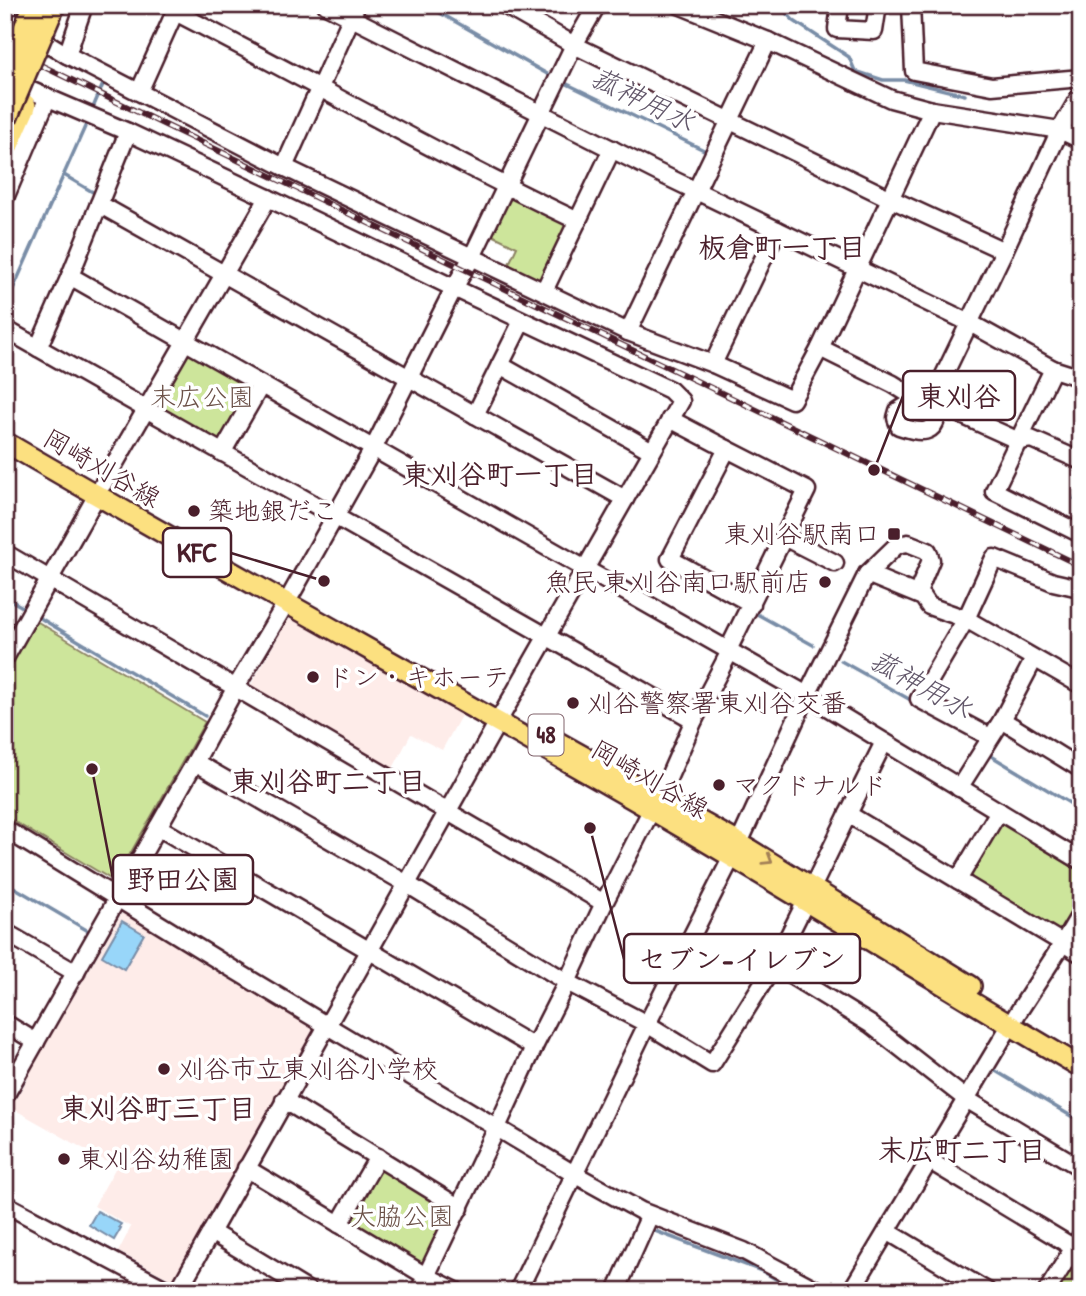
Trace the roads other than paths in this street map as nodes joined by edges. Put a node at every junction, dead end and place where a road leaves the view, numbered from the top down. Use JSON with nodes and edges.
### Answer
{"nodes":[{"id":1,"x":21,"y":5,"type":"edge"},
{"id":2,"x":36,"y":5,"type":"edge"},
{"id":3,"x":53,"y":5,"type":"edge"},
{"id":4,"x":66,"y":5,"type":"edge"},
{"id":5,"x":84,"y":5,"type":"edge"},
{"id":6,"x":326,"y":5,"type":"edge"},
{"id":7,"x":504,"y":5,"type":"edge"},
{"id":8,"x":597,"y":5,"type":"edge"},
{"id":9,"x":679,"y":5,"type":"edge"},
{"id":10,"x":840,"y":5,"type":"edge"},
{"id":11,"x":878,"y":5,"type":"edge"},
{"id":12,"x":911,"y":5,"type":"edge"},
{"id":13,"x":177,"y":9,"type":"edge"},
{"id":14,"x":354,"y":12,"type":"edge"},
{"id":15,"x":5,"y":18,"type":"edge"},
{"id":16,"x":5,"y":41,"type":"edge"},
{"id":17,"x":768,"y":41,"type":"junction"},
{"id":18,"x":574,"y":45,"type":"junction"},
{"id":19,"x":67,"y":55,"type":"junction"},
{"id":20,"x":5,"y":78,"type":"edge"},
{"id":21,"x":1081,"y":78,"type":"edge"},
{"id":22,"x":320,"y":88,"type":"junction"},
{"id":23,"x":139,"y":93,"type":"junction"},
{"id":24,"x":1081,"y":94,"type":"edge"},
{"id":25,"x":48,"y":97,"type":"junction"},
{"id":26,"x":932,"y":110,"type":"junction"},
{"id":27,"x":15,"y":112,"type":"edge"},
{"id":28,"x":540,"y":114,"type":"junction"},
{"id":29,"x":730,"y":121,"type":"junction"},
{"id":30,"x":1060,"y":130,"type":"junction"},
{"id":31,"x":128,"y":132,"type":"junction"},
{"id":32,"x":1081,"y":140,"type":"edge"},
{"id":33,"x":5,"y":149,"type":"edge"},
{"id":34,"x":612,"y":149,"type":"junction"},
{"id":35,"x":285,"y":167,"type":"junction"},
{"id":36,"x":506,"y":186,"type":"junction"},
{"id":37,"x":697,"y":191,"type":"junction"},
{"id":38,"x":5,"y":198,"type":"edge"},
{"id":39,"x":268,"y":198,"type":"junction"},
{"id":40,"x":891,"y":199,"type":"junction"},
{"id":41,"x":99,"y":204,"type":"junction"},
{"id":42,"x":578,"y":221,"type":"junction"},
{"id":43,"x":777,"y":230,"type":"junction"},
{"id":44,"x":1004,"y":251,"type":"junction"},
{"id":45,"x":471,"y":257,"type":"junction"},
{"id":46,"x":858,"y":267,"type":"junction"},
{"id":47,"x":223,"y":273,"type":"junction"},
{"id":48,"x":70,"y":276,"type":"junction"},
{"id":49,"x":454,"y":288,"type":"junction"},
{"id":50,"x":544,"y":291,"type":"junction"},
{"id":51,"x":522,"y":321,"type":"junction"},
{"id":52,"x":970,"y":323,"type":"junction"},
{"id":53,"x":5,"y":329,"type":"edge"},
{"id":54,"x":628,"y":332,"type":"junction"},
{"id":55,"x":185,"y":341,"type":"junction"},
{"id":56,"x":38,"y":348,"type":"junction"},
{"id":57,"x":820,"y":348,"type":"junction"},
{"id":58,"x":713,"y":364,"type":"junction"},
{"id":59,"x":500,"y":365,"type":"junction"},
{"id":60,"x":1053,"y":369,"type":"junction"},
{"id":61,"x":408,"y":378,"type":"junction"},
{"id":62,"x":1081,"y":379,"type":"edge"},
{"id":63,"x":261,"y":385,"type":"junction"},
{"id":64,"x":929,"y":403,"type":"junction"},
{"id":65,"x":146,"y":410,"type":"junction"},
{"id":66,"x":475,"y":415,"type":"junction"},
{"id":67,"x":670,"y":419,"type":"junction"},
{"id":68,"x":5,"y":427,"type":"edge"},
{"id":69,"x":1018,"y":441,"type":"junction"},
{"id":70,"x":5,"y":442,"type":"edge"},
{"id":71,"x":373,"y":449,"type":"junction"},
{"id":72,"x":727,"y":449,"type":"junction"},
{"id":73,"x":652,"y":451,"type":"junction"},
{"id":74,"x":222,"y":453,"type":"junction"},
{"id":75,"x":1081,"y":461,"type":"edge"},
{"id":76,"x":100,"y":489,"type":"junction"},
{"id":77,"x":625,"y":499,"type":"junction"},
{"id":78,"x":334,"y":516,"type":"junction"},
{"id":79,"x":1081,"y":534,"type":"edge"},
{"id":80,"x":784,"y":537,"type":"junction"},
{"id":81,"x":5,"y":553,"type":"edge"},
{"id":82,"x":835,"y":563,"type":"dead end"},
{"id":83,"x":586,"y":569,"type":"junction"},
{"id":84,"x":867,"y":574,"type":"junction"},
{"id":85,"x":49,"y":579,"type":"junction"},
{"id":86,"x":1081,"y":590,"type":"edge"},
{"id":87,"x":917,"y":594,"type":"junction"},
{"id":88,"x":288,"y":598,"type":"junction"},
{"id":89,"x":752,"y":604,"type":"junction"},
{"id":90,"x":966,"y":620,"type":"junction"},
{"id":91,"x":547,"y":636,"type":"junction"},
{"id":92,"x":728,"y":650,"type":"junction"},
{"id":93,"x":5,"y":658,"type":"edge"},
{"id":94,"x":1034,"y":659,"type":"junction"},
{"id":95,"x":1081,"y":685,"type":"edge"},
{"id":96,"x":236,"y":687,"type":"junction"},
{"id":97,"x":807,"y":695,"type":"junction"},
{"id":98,"x":500,"y":717,"type":"junction"},
{"id":99,"x":694,"y":720,"type":"junction"},
{"id":100,"x":1002,"y":720,"type":"junction"},
{"id":101,"x":990,"y":737,"type":"junction"},
{"id":102,"x":884,"y":742,"type":"junction"},
{"id":103,"x":195,"y":762,"type":"junction"},
{"id":104,"x":1081,"y":769,"type":"edge"},
{"id":105,"x":960,"y":788,"type":"junction"},
{"id":106,"x":655,"y":803,"type":"junction"},
{"id":107,"x":999,"y":811,"type":"junction"},
{"id":108,"x":448,"y":813,"type":"junction"},
{"id":109,"x":848,"y":814,"type":"junction"},
{"id":110,"x":158,"y":827,"type":"junction"},
{"id":111,"x":5,"y":829,"type":"edge"},
{"id":112,"x":735,"y":850,"type":"junction"},
{"id":113,"x":1081,"y":861,"type":"edge"},
{"id":114,"x":958,"y":880,"type":"junction"},
{"id":115,"x":407,"y":884,"type":"junction"},
{"id":116,"x":809,"y":894,"type":"junction"},
{"id":117,"x":118,"y":898,"type":"junction"},
{"id":118,"x":604,"y":903,"type":"junction"},
{"id":119,"x":1081,"y":913,"type":"edge"},
{"id":120,"x":5,"y":932,"type":"edge"},
{"id":121,"x":1063,"y":943,"type":"junction"},
{"id":122,"x":369,"y":952,"type":"junction"},
{"id":123,"x":1081,"y":954,"type":"edge"},
{"id":124,"x":774,"y":965,"type":"junction"},
{"id":125,"x":76,"y":973,"type":"junction"},
{"id":126,"x":567,"y":982,"type":"junction"},
{"id":127,"x":1014,"y":1020,"type":"junction"},
{"id":128,"x":5,"y":1023,"type":"edge"},
{"id":129,"x":647,"y":1024,"type":"junction"},
{"id":130,"x":326,"y":1025,"type":"junction"},
{"id":131,"x":36,"y":1042,"type":"junction"},
{"id":132,"x":534,"y":1047,"type":"junction"},
{"id":133,"x":1081,"y":1052,"type":"edge"},
{"id":134,"x":1081,"y":1067,"type":"edge"},
{"id":135,"x":5,"y":1096,"type":"edge"},
{"id":136,"x":966,"y":1099,"type":"junction"},
{"id":137,"x":284,"y":1100,"type":"junction"},
{"id":138,"x":497,"y":1127,"type":"junction"},
{"id":139,"x":378,"y":1157,"type":"junction"},
{"id":140,"x":930,"y":1161,"type":"junction"},
{"id":141,"x":246,"y":1168,"type":"junction"},
{"id":142,"x":1081,"y":1168,"type":"edge"},
{"id":143,"x":574,"y":1174,"type":"junction"},
{"id":144,"x":5,"y":1204,"type":"edge"},
{"id":145,"x":460,"y":1208,"type":"junction"},
{"id":146,"x":650,"y":1214,"type":"junction"},
{"id":147,"x":339,"y":1224,"type":"junction"},
{"id":148,"x":887,"y":1231,"type":"junction"},
{"id":149,"x":211,"y":1232,"type":"junction"},
{"id":150,"x":1078,"y":1245,"type":"edge"},
{"id":151,"x":423,"y":1283,"type":"edge"},
{"id":152,"x":619,"y":1290,"type":"edge"},
{"id":153,"x":169,"y":1291,"type":"edge"},
{"id":154,"x":178,"y":1291,"type":"edge"},
{"id":155,"x":309,"y":1291,"type":"edge"},
{"id":156,"x":456,"y":1291,"type":"edge"},
{"id":157,"x":518,"y":1291,"type":"edge"},
{"id":158,"x":819,"y":1291,"type":"edge"},
{"id":159,"x":851,"y":1291,"type":"edge"},
{"id":160,"x":987,"y":1291,"type":"edge"},
{"id":161,"x":1047,"y":1291,"type":"edge"}],
"edges":[{"from":1,"to":16,"type":"highway"},
{"from":2,"to":20,"type":"highway","bridge":true},
{"from":3,"to":27,"type":"highway","bridge":true},
{"from":4,"to":27,"type":"highway"},
{"from":5,"to":19,"type":"street"},
{"from":6,"to":14,"type":"street"},
{"from":7,"to":18,"type":"street"},
{"from":8,"to":18,"type":"street"},
{"from":9,"to":17,"type":"street"},
{"from":10,"to":11,"type":"street"},
{"from":12,"to":21,"type":"street"},
{"from":13,"to":22,"type":"street"},
{"from":13,"to":23,"type":"street"},
{"from":14,"to":22,"type":"street"},
{"from":14,"to":28,"type":"street"},
{"from":15,"to":19,"type":"street"},
{"from":17,"to":26,"type":"street"},
{"from":17,"to":29,"type":"street"},
{"from":18,"to":28,"type":"street"},
{"from":18,"to":29,"type":"street"},
{"from":19,"to":23,"type":"street"},
{"from":20,"to":25,"type":"street"},
{"from":22,"to":35,"type":"street"},
{"from":22,"to":36,"type":"street"},
{"from":23,"to":35,"type":"street"},
{"from":24,"to":30,"type":"street"},
{"from":25,"to":31,"type":"street"},
{"from":25,"to":38,"type":"street"},
{"from":26,"to":30,"type":"street"},
{"from":26,"to":40,"type":"street"},
{"from":27,"to":33,"type":"highway"},
{"from":28,"to":34,"type":"street"},
{"from":28,"to":36,"type":"street"},
{"from":29,"to":37,"type":"street"},
{"from":29,"to":40,"type":"street"},
{"from":30,"to":32,"type":"street"},
{"from":30,"to":44,"type":"street"},
{"from":31,"to":39,"type":"street"},
{"from":31,"to":41,"type":"street"},
{"from":34,"to":37,"type":"street"},
{"from":34,"to":42,"type":"street"},
{"from":35,"to":45,"type":"street"},
{"from":36,"to":42,"type":"street"},
{"from":36,"to":45,"type":"street"},
{"from":37,"to":43,"type":"street"},
{"from":37,"to":54,"type":"street"},
{"from":39,"to":47,"type":"street"},
{"from":39,"to":49,"type":"street"},
{"from":40,"to":44,"type":"street"},
{"from":40,"to":46,"type":"street"},
{"from":41,"to":47,"type":"street"},
{"from":41,"to":48,"type":"street"},
{"from":42,"to":50,"type":"street"},
{"from":43,"to":46,"type":"street"},
{"from":43,"to":58,"type":"street"},
{"from":44,"to":52,"type":"street"},
{"from":45,"to":49,"type":"street"},
{"from":45,"to":50,"type":"street"},
{"from":46,"to":52,"type":"street"},
{"from":46,"to":57,"type":"street"},
{"from":47,"to":55,"type":"street"},
{"from":47,"to":61,"type":"street"},
{"from":48,"to":55,"type":"street"},
{"from":48,"to":56,"type":"street"},
{"from":49,"to":51,"type":"street"},
{"from":49,"to":61,"type":"street"},
{"from":50,"to":54,"type":"street"},
{"from":51,"to":59,"type":"street"},
{"from":51,"to":67,"type":"street"},
{"from":52,"to":60,"type":"street"},
{"from":52,"to":64,"type":"street"},
{"from":53,"to":56,"type":"street"},
{"from":54,"to":58,"type":"street"},
{"from":55,"to":63,"type":"street"},
{"from":55,"to":65,"type":"street"},
{"from":56,"to":65,"type":"street"},
{"from":57,"to":58,"type":"street"},
{"from":57,"to":64,"type":"street"},
{"from":59,"to":66,"type":"street"},
{"from":59,"to":73,"type":"street"},
{"from":60,"to":62,"type":"street"},
{"from":60,"to":69,"type":"street"},
{"from":61,"to":66,"type":"street"},
{"from":61,"to":71,"type":"street"},
{"from":63,"to":71,"type":"street"},
{"from":63,"to":74,"type":"street"},
{"from":64,"to":69,"type":"street"},
{"from":65,"to":74,"type":"street"},
{"from":65,"to":76,"type":"street"},
{"from":66,"to":77,"type":"street"},
{"from":67,"to":72,"type":"street"},
{"from":67,"to":73,"type":"street"},
{"from":68,"to":76,"type":"main road","name":"岡崎刈谷線","number":"48"},
{"from":69,"to":75,"type":"street"},
{"from":69,"to":79,"type":"street"},
{"from":70,"to":76,"type":"main road","name":"岡崎刈谷線","number":"48"},
{"from":71,"to":78,"type":"street"},
{"from":71,"to":83,"type":"street"},
{"from":72,"to":80,"type":"street"},
{"from":72,"to":89,"type":"street"},
{"from":73,"to":77,"type":"street"},
{"from":74,"to":78,"type":"street"},
{"from":76,"to":85,"type":"street"},
{"from":76,"to":88,"type":"main road","name":"岡崎刈谷線","number":"48"},
{"from":77,"to":83,"type":"street"},
{"from":78,"to":88,"type":"street"},
{"from":78,"to":91,"type":"street"},
{"from":80,"to":82,"type":"street"},
{"from":80,"to":89,"type":"street"},
{"from":81,"to":85,"type":"street"},
{"from":83,"to":91,"type":"street"},
{"from":83,"to":92,"type":"street"},
{"from":84,"to":87,"type":"street"},
{"from":84,"to":87,"type":"street"},
{"from":84,"to":97,"type":"street"},
{"from":85,"to":93,"type":"street"},
{"from":85,"to":96,"type":"street"},
{"from":86,"to":90,"type":"street"},
{"from":87,"to":90,"type":"street"},
{"from":88,"to":96,"type":"street"},
{"from":88,"to":98,"type":"main road","name":"岡崎刈谷線","number":"48"},
{"from":89,"to":92,"type":"street"},
{"from":90,"to":94,"type":"street"},
{"from":90,"to":101,"type":"street"},
{"from":91,"to":98,"type":"street"},
{"from":91,"to":99,"type":"street"},
{"from":92,"to":97,"type":"street"},
{"from":92,"to":99,"type":"street"},
{"from":94,"to":95,"type":"street"},
{"from":94,"to":100,"type":"street"},
{"from":96,"to":103,"type":"street"},
{"from":96,"to":108,"type":"street"},
{"from":97,"to":102,"type":"street"},
{"from":97,"to":112,"type":"street"},
{"from":98,"to":106,"type":"main road","name":"岡崎刈谷線","number":"48"},
{"from":98,"to":108,"type":"street"},
{"from":99,"to":106,"type":"street"},
{"from":100,"to":101,"type":"street"},
{"from":100,"to":104,"type":"street"},
{"from":101,"to":105,"type":"street"},
{"from":102,"to":105,"type":"street"},
{"from":102,"to":109,"type":"street"},
{"from":103,"to":110,"type":"street"},
{"from":103,"to":115,"type":"street"},
{"from":105,"to":107,"type":"street"},
{"from":106,"to":112,"type":"main road","name":"岡崎刈谷線","number":"48"},
{"from":106,"to":118,"type":"street"},
{"from":107,"to":113,"type":"street"},
{"from":107,"to":114,"type":"street"},
{"from":108,"to":115,"type":"street"},
{"from":108,"to":118,"type":"street"},
{"from":109,"to":114,"type":"street"},
{"from":109,"to":116,"type":"street"},
{"from":110,"to":117,"type":"street"},
{"from":110,"to":122,"type":"street"},
{"from":111,"to":117,"type":"street"},
{"from":112,"to":116,"type":"main road","name":"岡崎刈谷線","number":"48"},
{"from":112,"to":129,"type":"street"},
{"from":114,"to":121,"type":"street"},
{"from":115,"to":122,"type":"street"},
{"from":115,"to":126,"type":"street"},
{"from":116,"to":124,"type":"street"},
{"from":116,"to":127,"type":"main road","name":"岡崎刈谷線","number":"48"},
{"from":117,"to":125,"type":"street"},
{"from":117,"to":130,"type":"street"},
{"from":118,"to":126,"type":"street"},
{"from":119,"to":121,"type":"street"},
{"from":120,"to":125,"type":"street"},
{"from":121,"to":123,"type":"street"},
{"from":121,"to":127,"type":"street"},
{"from":122,"to":130,"type":"street"},
{"from":122,"to":132,"type":"street"},
{"from":124,"to":129,"type":"street"},
{"from":124,"to":136,"type":"street"},
{"from":125,"to":131,"type":"street"},
{"from":126,"to":129,"type":"street"},
{"from":126,"to":132,"type":"street"},
{"from":127,"to":133,"type":"main road","name":"岡崎刈谷線","number":"48"},
{"from":127,"to":134,"type":"main road","name":"岡崎刈谷線","number":"48"},
{"from":127,"to":136,"type":"street"},
{"from":128,"to":131,"type":"street"},
{"from":129,"to":143,"type":"street"},
{"from":130,"to":137,"type":"street"},
{"from":130,"to":138,"type":"street"},
{"from":131,"to":135,"type":"street"},
{"from":132,"to":138,"type":"street"},
{"from":136,"to":140,"type":"street"},
{"from":136,"to":142,"type":"street"},
{"from":137,"to":139,"type":"street"},
{"from":137,"to":141,"type":"street"},
{"from":138,"to":143,"type":"street"},
{"from":138,"to":145,"type":"street"},
{"from":139,"to":145,"type":"street"},
{"from":139,"to":147,"type":"street"},
{"from":140,"to":148,"type":"street"},
{"from":140,"to":150,"type":"street"},
{"from":141,"to":147,"type":"street"},
{"from":141,"to":149,"type":"street"},
{"from":143,"to":146,"type":"street"},
{"from":143,"to":157,"type":"street"},
{"from":144,"to":153,"type":"street"},
{"from":145,"to":151,"type":"street"},
{"from":146,"to":152,"type":"street"},
{"from":146,"to":158,"type":"street"},
{"from":147,"to":151,"type":"street"},
{"from":148,"to":159,"type":"street"},
{"from":148,"to":160,"type":"street"},
{"from":149,"to":154,"type":"street"},
{"from":149,"to":155,"type":"street"},
{"from":150,"to":161,"type":"street"},
{"from":151,"to":156,"type":"street"}]}
